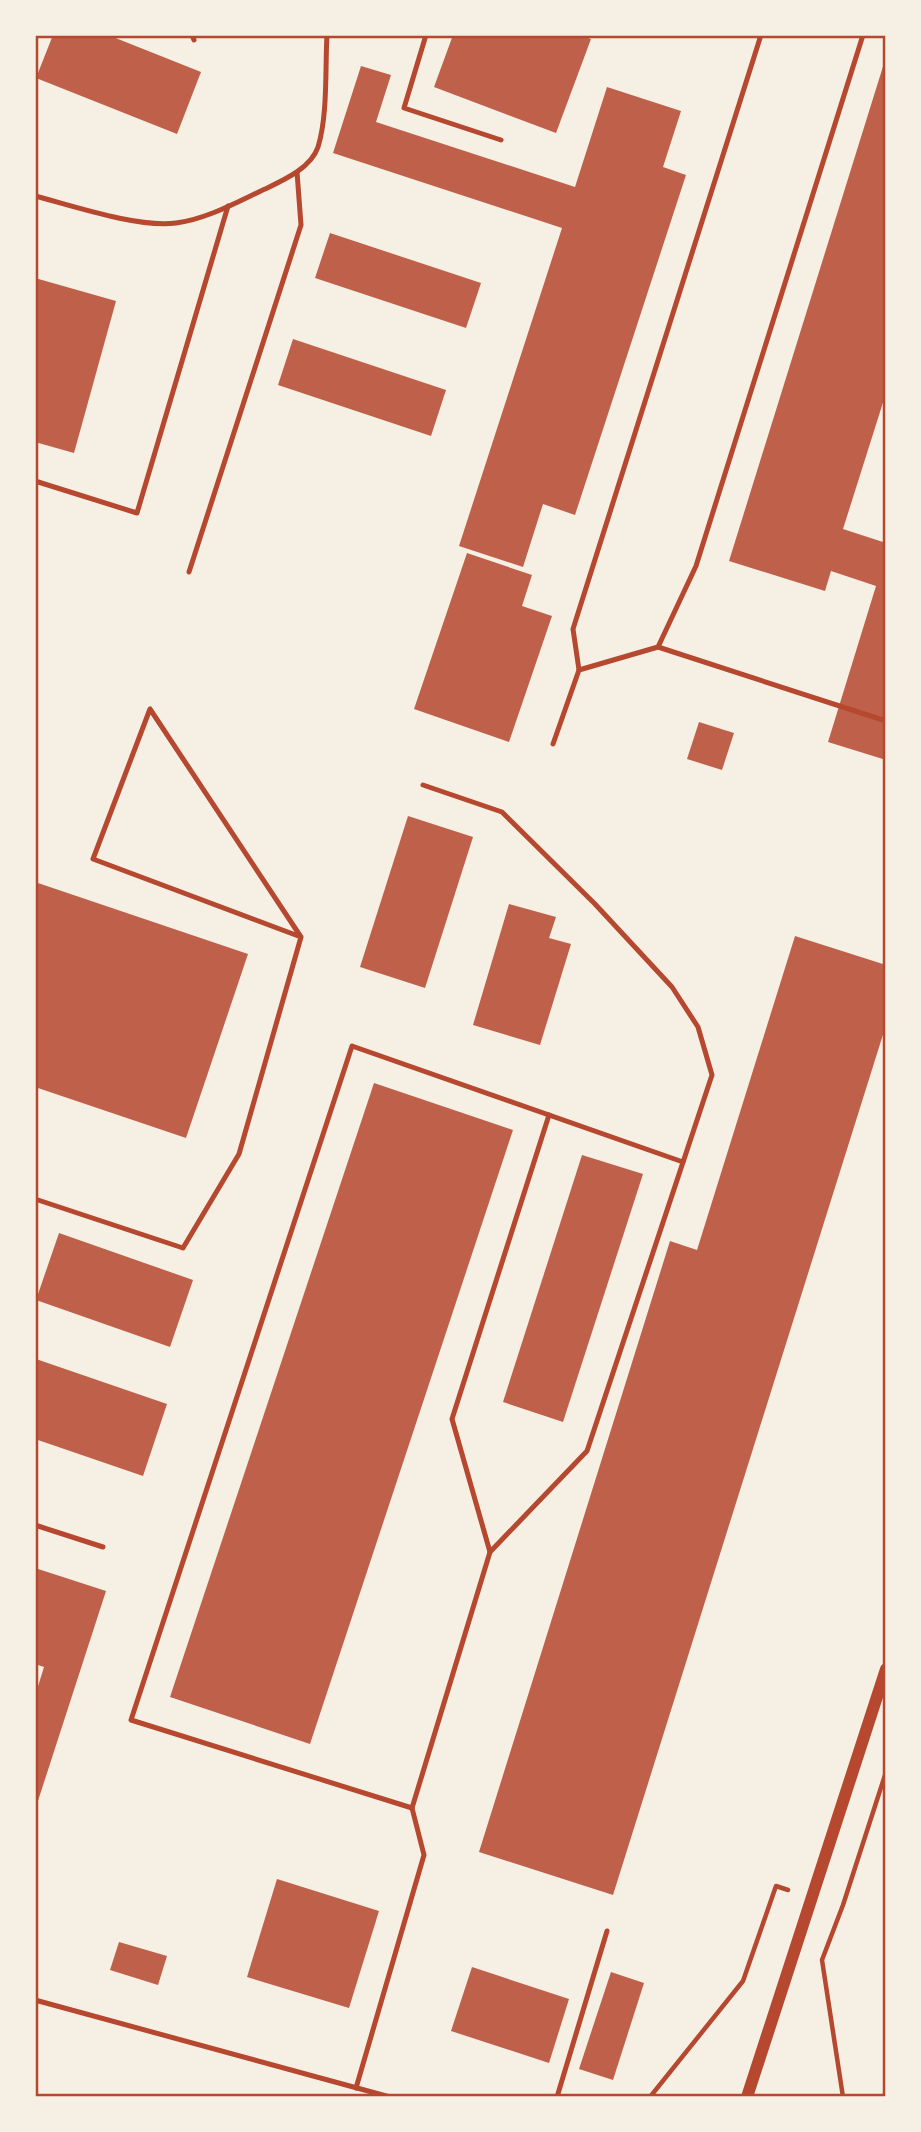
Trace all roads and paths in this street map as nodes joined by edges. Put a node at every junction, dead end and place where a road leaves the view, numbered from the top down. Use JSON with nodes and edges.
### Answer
{"nodes":[{"id":1,"x":327,"y":35,"type":"edge"},
{"id":2,"x":426,"y":35,"type":"edge"},
{"id":3,"x":761,"y":35,"type":"edge"},
{"id":4,"x":863,"y":35,"type":"edge"},
{"id":5,"x":501,"y":140,"type":"dead end"},
{"id":6,"x":297,"y":172,"type":"junction"},
{"id":7,"x":35,"y":196,"type":"edge"},
{"id":8,"x":228,"y":206,"type":"junction"},
{"id":9,"x":35,"y":481,"type":"edge"},
{"id":10,"x":190,"y":572,"type":"dead end"},
{"id":11,"x":658,"y":647,"type":"junction"},
{"id":12,"x":579,"y":670,"type":"junction"},
{"id":13,"x":886,"y":721,"type":"edge"},
{"id":14,"x":553,"y":744,"type":"dead end"},
{"id":15,"x":424,"y":785,"type":"dead end"},
{"id":16,"x":301,"y":937,"type":"junction"},
{"id":17,"x":549,"y":1115,"type":"junction"},
{"id":18,"x":683,"y":1162,"type":"junction"},
{"id":19,"x":36,"y":1199,"type":"edge"},
{"id":20,"x":35,"y":1207,"type":"edge"},
{"id":21,"x":35,"y":1525,"type":"edge"},
{"id":22,"x":103,"y":1547,"type":"dead end"},
{"id":23,"x":491,"y":1552,"type":"junction"},
{"id":24,"x":886,"y":1669,"type":"edge"},
{"id":25,"x":886,"y":1772,"type":"edge"},
{"id":26,"x":412,"y":1808,"type":"junction"},
{"id":27,"x":811,"y":1896,"type":"junction"},
{"id":28,"x":843,"y":1905,"type":"junction"},
{"id":29,"x":607,"y":1931,"type":"dead end"},
{"id":30,"x":35,"y":2000,"type":"edge"},
{"id":31,"x":356,"y":2088,"type":"junction"},
{"id":32,"x":390,"y":2097,"type":"edge"},
{"id":33,"x":557,"y":2097,"type":"edge"},
{"id":34,"x":650,"y":2097,"type":"edge"},
{"id":35,"x":747,"y":2097,"type":"edge"},
{"id":36,"x":844,"y":2097,"type":"edge"}],
"edges":[{"from":1,"to":6,"type":"lane"},
{"from":2,"to":5,"type":"lane"},
{"from":3,"to":12,"type":"lane"},
{"from":4,"to":11,"type":"lane"},
{"from":6,"to":8,"type":"lane"},
{"from":6,"to":10,"type":"lane"},
{"from":7,"to":8,"type":"lane"},
{"from":8,"to":9,"type":"lane"},
{"from":11,"to":12,"type":"lane"},
{"from":11,"to":13,"type":"lane"},
{"from":12,"to":14,"type":"lane"},
{"from":15,"to":18,"type":"lane"},
{"from":16,"to":16,"type":"lane"},
{"from":16,"to":19,"type":"lane"},
{"from":17,"to":18,"type":"lane"},
{"from":17,"to":23,"type":"lane"},
{"from":17,"to":26,"type":"lane"},
{"from":18,"to":23,"type":"lane"},
{"from":19,"to":20,"type":"lane"},
{"from":21,"to":22,"type":"lane"},
{"from":23,"to":26,"type":"lane"},
{"from":24,"to":27,"type":"street"},
{"from":25,"to":28,"type":"path"},
{"from":26,"to":31,"type":"lane"},
{"from":27,"to":28,"type":"path"},
{"from":27,"to":34,"type":"path"},
{"from":27,"to":35,"type":"street"},
{"from":28,"to":36,"type":"path"},
{"from":29,"to":33,"type":"lane"},
{"from":30,"to":31,"type":"lane"},
{"from":31,"to":32,"type":"lane"}]}
